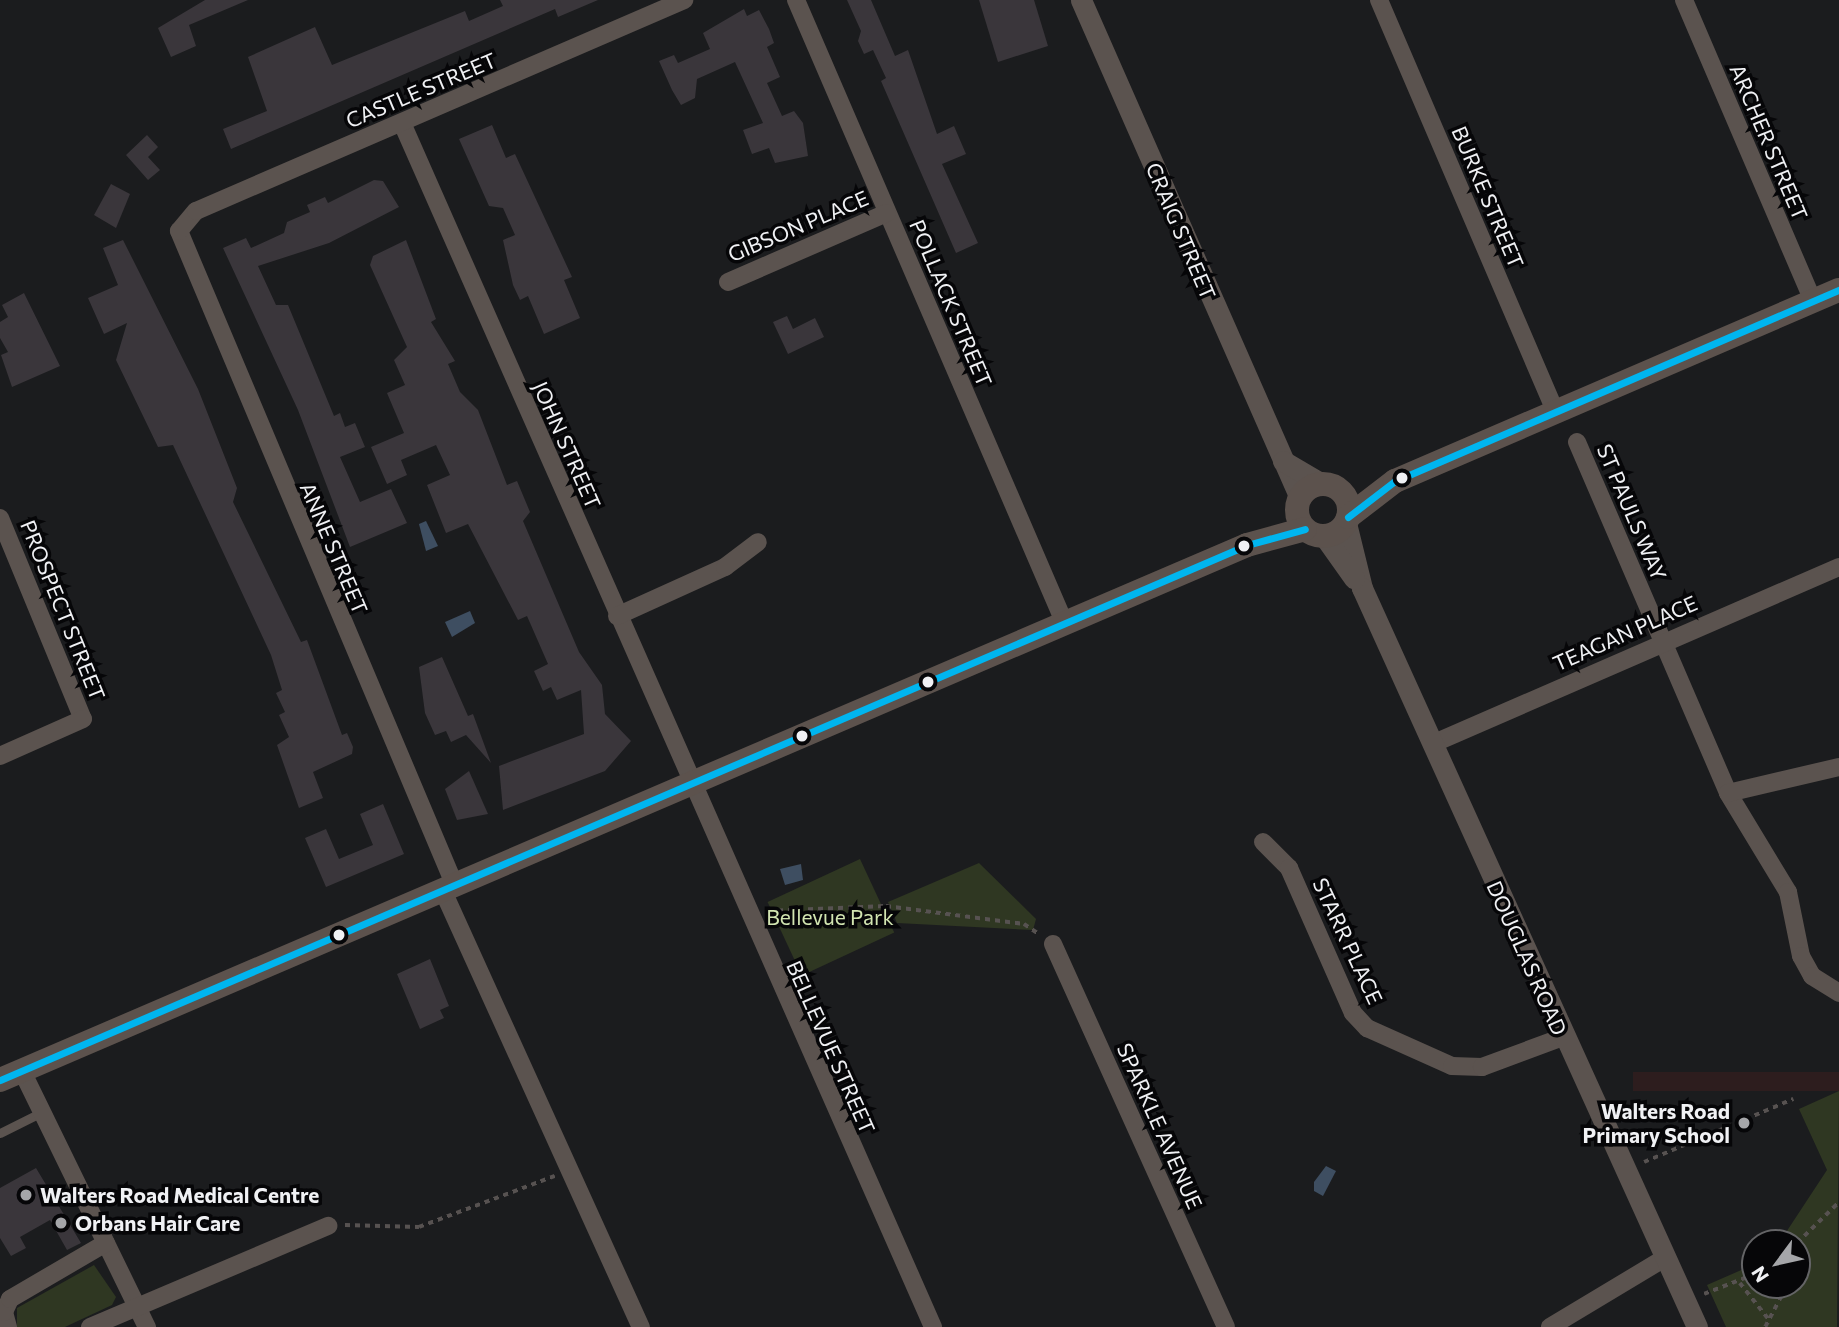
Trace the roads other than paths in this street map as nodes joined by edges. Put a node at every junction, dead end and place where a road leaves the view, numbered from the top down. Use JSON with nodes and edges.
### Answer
{"nodes":[{"id":1,"x":684,"y":0,"type":"edge"},
{"id":2,"x":796,"y":0,"type":"edge"},
{"id":3,"x":1082,"y":0,"type":"edge"},
{"id":4,"x":1379,"y":0,"type":"edge"},
{"id":5,"x":1684,"y":0,"type":"edge"},
{"id":6,"x":402,"y":123,"type":"junction"},
{"id":7,"x":887,"y":213,"type":"junction"},
{"id":8,"x":180,"y":226,"type":"joint"},
{"id":9,"x":728,"y":282,"type":"dead end"},
{"id":10,"x":1839,"y":290,"type":"edge"},
{"id":11,"x":1813,"y":301,"type":"junction"},
{"id":12,"x":1556,"y":412,"type":"junction"},
{"id":13,"x":1577,"y":442,"type":"dead end"},
{"id":14,"x":1283,"y":461,"type":"junction"},
{"id":15,"x":1395,"y":481,"type":"junction"},
{"id":16,"x":1329,"y":486,"type":"junction"},
{"id":17,"x":1298,"y":502,"type":"junction"},
{"id":18,"x":0,"y":518,"type":"edge"},
{"id":19,"x":1347,"y":520,"type":"junction"},
{"id":20,"x":1315,"y":533,"type":"junction"},
{"id":21,"x":758,"y":542,"type":"dead end"},
{"id":22,"x":1248,"y":545,"type":"junction"},
{"id":23,"x":1839,"y":567,"type":"edge"},
{"id":24,"x":1362,"y":588,"type":"junction"},
{"id":25,"x":617,"y":616,"type":"junction"},
{"id":26,"x":1065,"y":624,"type":"junction"},
{"id":27,"x":1662,"y":641,"type":"junction"},
{"id":28,"x":1432,"y":744,"type":"junction"},
{"id":29,"x":0,"y":756,"type":"edge"},
{"id":30,"x":1839,"y":767,"type":"edge"},
{"id":31,"x":688,"y":785,"type":"junction"},
{"id":32,"x":1728,"y":793,"type":"junction"},
{"id":33,"x":1263,"y":842,"type":"dead end"},
{"id":34,"x":449,"y":889,"type":"junction"},
{"id":35,"x":1053,"y":944,"type":"road end"},
{"id":36,"x":1839,"y":993,"type":"edge"},
{"id":37,"x":1563,"y":1037,"type":"junction"},
{"id":38,"x":11,"y":1077,"type":"edge"},
{"id":39,"x":42,"y":1112,"type":"junction"},
{"id":40,"x":0,"y":1133,"type":"edge"},
{"id":41,"x":328,"y":1226,"type":"road end"},
{"id":42,"x":106,"y":1243,"type":"junction"},
{"id":43,"x":1665,"y":1258,"type":"junction"},
{"id":44,"x":138,"y":1308,"type":"junction"},
{"id":45,"x":8,"y":1327,"type":"edge"},
{"id":46,"x":90,"y":1327,"type":"edge"},
{"id":47,"x":147,"y":1327,"type":"edge"},
{"id":48,"x":641,"y":1327,"type":"edge"},
{"id":49,"x":933,"y":1327,"type":"edge"},
{"id":50,"x":1226,"y":1327,"type":"edge"},
{"id":51,"x":1550,"y":1327,"type":"edge"},
{"id":52,"x":1697,"y":1327,"type":"edge"}],
"edges":[{"from":1,"to":6,"type":"street","name":"CASTLE STREET"},
{"from":2,"to":7,"type":"street","name":"POLLACK STREET"},
{"from":3,"to":14,"type":"street","name":"CRAIG STREET"},
{"from":4,"to":12,"type":"street","name":"BURKE STREET"},
{"from":5,"to":11,"type":"street","name":"ARCHER STREET"},
{"from":6,"to":8,"type":"street","name":"CASTLE STREET"},
{"from":6,"to":25,"type":"street","name":"JOHN STREET"},
{"from":7,"to":9,"type":"street","name":"GIBSON PLACE"},
{"from":7,"to":26,"type":"street","name":"POLLACK STREET"},
{"from":8,"to":34,"type":"street","name":"ANNE STREET"},
{"from":10,"to":11,"type":"main road"},
{"from":11,"to":12,"type":"main road"},
{"from":12,"to":15,"type":"main road"},
{"from":13,"to":27,"type":"street","name":"ST PAULS WAY"},
{"from":14,"to":16,"type":"street"},
{"from":14,"to":17,"type":"street","name":"CRAIG STREET"},
{"from":15,"to":16,"type":"main road"},
{"from":15,"to":19,"type":"main road"},
{"from":16,"to":17,"type":"main road"},
{"from":16,"to":19,"type":"main road"},
{"from":17,"to":20,"type":"main road"},
{"from":17,"to":22,"type":"main road"},
{"from":18,"to":29,"type":"street","name":"PROSPECT STREET"},
{"from":19,"to":20,"type":"main road"},
{"from":19,"to":24,"type":"street","name":"DOUGLAS ROAD"},
{"from":20,"to":22,"type":"main road"},
{"from":20,"to":24,"type":"street","name":"DOUGLAS ROAD"},
{"from":21,"to":25,"type":"street"},
{"from":22,"to":26,"type":"main road"},
{"from":23,"to":27,"type":"street","name":"TEAGAN PLACE"},
{"from":24,"to":28,"type":"street","name":"DOUGLAS ROAD"},
{"from":25,"to":31,"type":"street","name":"JOHN STREET"},
{"from":26,"to":31,"type":"main road"},
{"from":27,"to":28,"type":"street","name":"TEAGAN PLACE"},
{"from":27,"to":32,"type":"street","name":"ST PAULS WAY"},
{"from":28,"to":37,"type":"street","name":"DOUGLAS ROAD"},
{"from":30,"to":32,"type":"street"},
{"from":31,"to":34,"type":"main road"},
{"from":31,"to":49,"type":"street","name":"BELLEVUE STREET"},
{"from":32,"to":36,"type":"street","name":"ST PAULS WAY"},
{"from":33,"to":37,"type":"street","name":"STARR PLACE"},
{"from":34,"to":38,"type":"main road"},
{"from":34,"to":48,"type":"street"},
{"from":35,"to":50,"type":"street","name":"SPARKLE AVENUE"},
{"from":37,"to":43,"type":"street","name":"DOUGLAS ROAD"},
{"from":38,"to":39,"type":"street"},
{"from":39,"to":40,"type":"lane"},
{"from":39,"to":42,"type":"street"},
{"from":41,"to":44,"type":"street"},
{"from":42,"to":44,"type":"street"},
{"from":42,"to":45,"type":"street"},
{"from":43,"to":51,"type":"street"},
{"from":43,"to":52,"type":"street","name":"DOUGLAS ROAD"},
{"from":44,"to":46,"type":"street"},
{"from":44,"to":47,"type":"street"}]}
